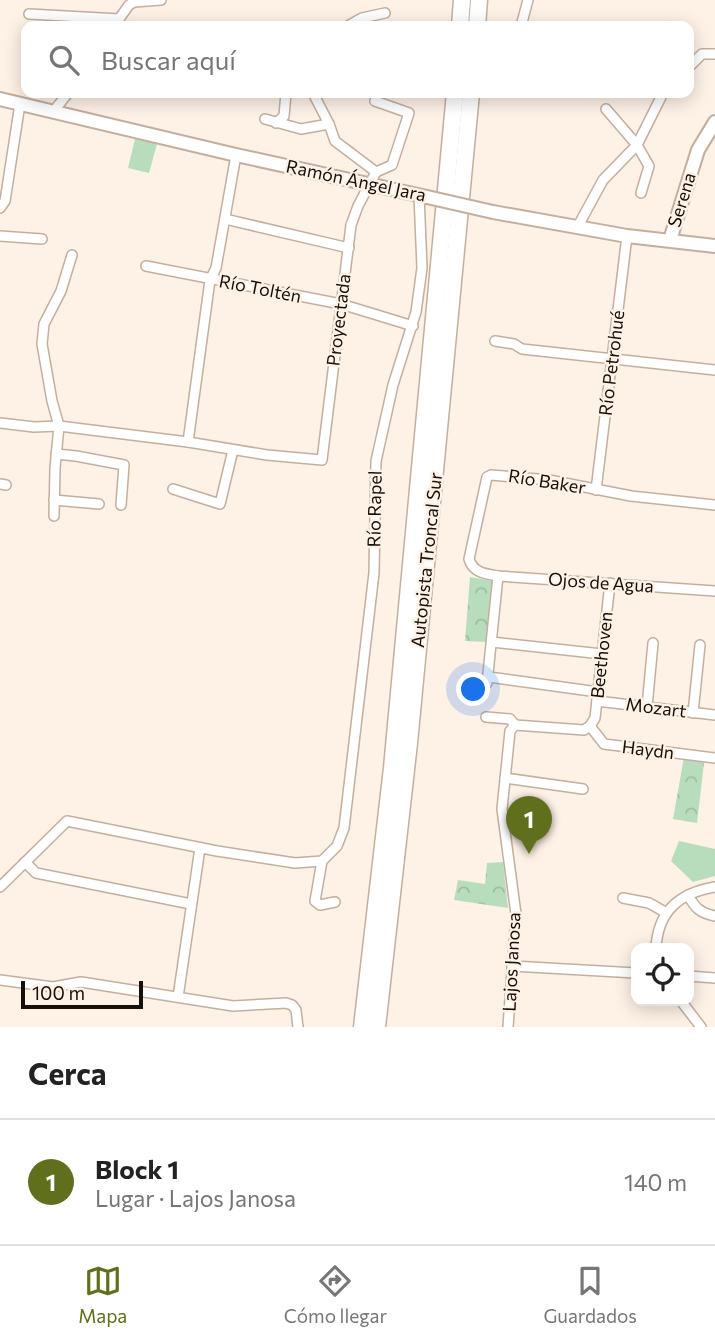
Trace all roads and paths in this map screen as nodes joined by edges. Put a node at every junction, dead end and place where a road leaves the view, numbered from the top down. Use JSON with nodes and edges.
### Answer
{"nodes":[{"id":1,"x":162,"y":0,"type":"edge"},
{"id":2,"x":462,"y":0,"type":"edge"},
{"id":3,"x":479,"y":0,"type":"edge"},
{"id":4,"x":528,"y":0,"type":"edge"},
{"id":5,"x":385,"y":13,"type":"dead end"},
{"id":6,"x":29,"y":15,"type":"dead end"},
{"id":7,"x":95,"y":21,"type":"edge"},
{"id":8,"x":118,"y":21,"type":"edge"},
{"id":9,"x":357,"y":21,"type":"edge"},
{"id":10,"x":460,"y":21,"type":"edge"},
{"id":11,"x":477,"y":21,"type":"edge"},
{"id":12,"x":522,"y":21,"type":"edge"},
{"id":13,"x":715,"y":54,"type":"edge"},
{"id":14,"x":694,"y":62,"type":"edge"},
{"id":15,"x":64,"y":98,"type":"edge"},
{"id":16,"x":286,"y":98,"type":"edge"},
{"id":17,"x":316,"y":98,"type":"edge"},
{"id":18,"x":376,"y":98,"type":"edge"},
{"id":19,"x":455,"y":98,"type":"edge"},
{"id":20,"x":471,"y":98,"type":"edge"},
{"id":21,"x":660,"y":98,"type":"edge"},
{"id":22,"x":0,"y":99,"type":"edge"},
{"id":23,"x":20,"y":104,"type":"junction"},
{"id":24,"x":606,"y":109,"type":"dead end"},
{"id":25,"x":53,"y":111,"type":"junction"},
{"id":26,"x":265,"y":119,"type":"dead end"},
{"id":27,"x":715,"y":122,"type":"edge"},
{"id":28,"x":276,"y":123,"type":"junction"},
{"id":29,"x":330,"y":124,"type":"junction"},
{"id":30,"x":637,"y":145,"type":"junction"},
{"id":31,"x":236,"y":155,"type":"junction"},
{"id":32,"x":372,"y":178,"type":"junction"},
{"id":33,"x":640,"y":193,"type":"dead end"},
{"id":34,"x":423,"y":196,"type":"junction"},
{"id":35,"x":0,"y":208,"type":"edge"},
{"id":36,"x":225,"y":219,"type":"junction"},
{"id":37,"x":578,"y":226,"type":"junction"},
{"id":38,"x":0,"y":236,"type":"edge"},
{"id":39,"x":627,"y":236,"type":"junction"},
{"id":40,"x":42,"y":239,"type":"dead end"},
{"id":41,"x":670,"y":240,"type":"junction"},
{"id":42,"x":715,"y":246,"type":"edge"},
{"id":43,"x":349,"y":248,"type":"junction"},
{"id":44,"x":72,"y":255,"type":"dead end"},
{"id":45,"x":146,"y":266,"type":"dead end"},
{"id":46,"x":210,"y":279,"type":"junction"},
{"id":47,"x":341,"y":304,"type":"junction"},
{"id":48,"x":413,"y":327,"type":"junction"},
{"id":49,"x":495,"y":341,"type":"dead end"},
{"id":50,"x":612,"y":359,"type":"junction"},
{"id":51,"x":715,"y":370,"type":"edge"},
{"id":52,"x":0,"y":423,"type":"edge"},
{"id":53,"x":60,"y":426,"type":"junction"},
{"id":54,"x":188,"y":442,"type":"junction"},
{"id":55,"x":233,"y":450,"type":"junction"},
{"id":56,"x":56,"y":454,"type":"junction"},
{"id":57,"x":173,"y":489,"type":"dead end"},
{"id":58,"x":596,"y":490,"type":"junction"},
{"id":59,"x":54,"y":500,"type":"junction"},
{"id":60,"x":99,"y":504,"type":"dead end"},
{"id":61,"x":121,"y":505,"type":"dead end"},
{"id":62,"x":715,"y":505,"type":"edge"},
{"id":63,"x":54,"y":516,"type":"dead end"},
{"id":64,"x":486,"y":574,"type":"joint"},
{"id":65,"x":498,"y":576,"type":"junction"},
{"id":66,"x":610,"y":583,"type":"junction"},
{"id":67,"x":715,"y":591,"type":"edge"},
{"id":68,"x":492,"y":642,"type":"junction"},
{"id":69,"x":653,"y":643,"type":"dead end"},
{"id":70,"x":700,"y":645,"type":"dead end"},
{"id":71,"x":602,"y":654,"type":"junction"},
{"id":72,"x":597,"y":697,"type":"junction"},
{"id":73,"x":648,"y":707,"type":"junction"},
{"id":74,"x":693,"y":713,"type":"junction"},
{"id":75,"x":715,"y":715,"type":"edge"},
{"id":76,"x":486,"y":717,"type":"dead end"},
{"id":77,"x":515,"y":725,"type":"junction"},
{"id":78,"x":590,"y":726,"type":"junction"},
{"id":79,"x":715,"y":758,"type":"edge"},
{"id":80,"x":505,"y":778,"type":"junction"},
{"id":81,"x":583,"y":789,"type":"dead end"},
{"id":82,"x":200,"y":848,"type":"junction"},
{"id":83,"x":322,"y":861,"type":"junction"},
{"id":84,"x":25,"y":862,"type":"junction"},
{"id":85,"x":0,"y":887,"type":"edge"},
{"id":86,"x":715,"y":887,"type":"edge"},
{"id":87,"x":688,"y":894,"type":"junction"},
{"id":88,"x":624,"y":898,"type":"dead end"},
{"id":89,"x":335,"y":902,"type":"dead end"},
{"id":90,"x":191,"y":904,"type":"junction"},
{"id":91,"x":665,"y":912,"type":"junction"},
{"id":92,"x":715,"y":916,"type":"edge"},
{"id":93,"x":656,"y":943,"type":"edge"},
{"id":94,"x":512,"y":966,"type":"junction"},
{"id":95,"x":631,"y":973,"type":"edge"},
{"id":96,"x":694,"y":976,"type":"edge"},
{"id":97,"x":715,"y":978,"type":"edge"},
{"id":98,"x":0,"y":980,"type":"edge"},
{"id":99,"x":178,"y":997,"type":"junction"},
{"id":100,"x":685,"y":1006,"type":"edge"},
{"id":101,"x":298,"y":1027,"type":"edge"},
{"id":102,"x":362,"y":1027,"type":"edge"},
{"id":103,"x":377,"y":1027,"type":"edge"},
{"id":104,"x":509,"y":1027,"type":"edge"},
{"id":105,"x":701,"y":1027,"type":"edge"}],
"edges":[{"from":1,"to":8,"type":"street"},
{"from":2,"to":10,"type":"highway"},
{"from":3,"to":11,"type":"highway"},
{"from":4,"to":12,"type":"street"},
{"from":5,"to":9,"type":"street"},
{"from":6,"to":7,"type":"street"},
{"from":13,"to":14,"type":"street"},
{"from":15,"to":25,"type":"street"},
{"from":16,"to":28,"type":"street"},
{"from":17,"to":29,"type":"street"},
{"from":18,"to":32,"type":"street","name":"Proyectada"},
{"from":19,"to":102,"type":"highway","name":"Autopista Troncal Sur"},
{"from":20,"to":103,"type":"highway","name":"Autopista Troncal Sur"},
{"from":21,"to":30,"type":"street"},
{"from":22,"to":23,"type":"main road","name":"Ramón Ángel Jara"},
{"from":23,"to":25,"type":"main road","name":"Ramón Ángel Jara"},
{"from":23,"to":35,"type":"street"},
{"from":24,"to":30,"type":"street"},
{"from":25,"to":31,"type":"main road","name":"Ramón Ángel Jara"},
{"from":26,"to":28,"type":"street"},
{"from":27,"to":41,"type":"main road","name":"Serena"},
{"from":28,"to":29,"type":"street"},
{"from":29,"to":32,"type":"street"},
{"from":30,"to":33,"type":"street"},
{"from":30,"to":37,"type":"street"},
{"from":31,"to":32,"type":"main road","name":"Ramón Ángel Jara"},
{"from":31,"to":36,"type":"street"},
{"from":32,"to":34,"type":"main road","name":"Ramón Ángel Jara"},
{"from":32,"to":43,"type":"street","name":"Proyectada"},
{"from":34,"to":37,"type":"main road","name":"Ramón Ángel Jara","bridge":true},
{"from":34,"to":48,"type":"street","name":"Río Rapel"},
{"from":36,"to":43,"type":"street"},
{"from":36,"to":46,"type":"street"},
{"from":37,"to":39,"type":"main road","name":"Ramón Ángel Jara"},
{"from":38,"to":40,"type":"street"},
{"from":39,"to":41,"type":"main road","name":"Ramón Ángel Jara"},
{"from":39,"to":50,"type":"street","name":"Río Petrohué"},
{"from":41,"to":42,"type":"main road","name":"Ramón Ángel Jara"},
{"from":43,"to":47,"type":"street","name":"Proyectada"},
{"from":44,"to":53,"type":"street"},
{"from":45,"to":46,"type":"street","name":"Río Toltén"},
{"from":46,"to":47,"type":"street","name":"Río Toltén"},
{"from":46,"to":54,"type":"street"},
{"from":47,"to":48,"type":"street","name":"Río Toltén"},
{"from":47,"to":55,"type":"street","name":"Proyectada"},
{"from":48,"to":83,"type":"street","name":"Río Rapel"},
{"from":49,"to":50,"type":"street"},
{"from":50,"to":51,"type":"street"},
{"from":50,"to":58,"type":"street","name":"Río Petrohué"},
{"from":52,"to":53,"type":"street"},
{"from":53,"to":54,"type":"street"},
{"from":53,"to":56,"type":"street"},
{"from":54,"to":55,"type":"street"},
{"from":55,"to":57,"type":"street"},
{"from":56,"to":59,"type":"street"},
{"from":56,"to":61,"type":"street"},
{"from":58,"to":62,"type":"street","name":"Río Baker"},
{"from":58,"to":64,"type":"street","name":"Río Baker"},
{"from":59,"to":60,"type":"street"},
{"from":59,"to":63,"type":"street"},
{"from":64,"to":65,"type":"street","name":"Ojos de Agua"},
{"from":65,"to":66,"type":"street","name":"Ojos de Agua"},
{"from":65,"to":68,"type":"street"},
{"from":66,"to":67,"type":"street","name":"Ojos de Agua"},
{"from":66,"to":71,"type":"street","name":"Beethoven"},
{"from":68,"to":71,"type":"street"},
{"from":68,"to":72,"type":"street","name":"Mozart"},
{"from":69,"to":73,"type":"street"},
{"from":70,"to":74,"type":"street"},
{"from":71,"to":72,"type":"street","name":"Beethoven"},
{"from":72,"to":73,"type":"street","name":"Mozart"},
{"from":72,"to":78,"type":"street","name":"Beethoven"},
{"from":73,"to":74,"type":"street","name":"Mozart"},
{"from":74,"to":75,"type":"street","name":"Mozart"},
{"from":76,"to":77,"type":"street"},
{"from":77,"to":78,"type":"street"},
{"from":77,"to":80,"type":"street","name":"Lajos Janosa"},
{"from":78,"to":79,"type":"street","name":"Haydn"},
{"from":80,"to":81,"type":"street"},
{"from":80,"to":94,"type":"street","name":"Lajos Janosa"},
{"from":82,"to":83,"type":"street"},
{"from":82,"to":84,"type":"street"},
{"from":82,"to":90,"type":"street"},
{"from":83,"to":89,"type":"street"},
{"from":84,"to":85,"type":"street"},
{"from":84,"to":90,"type":"street"},
{"from":86,"to":87,"type":"street"},
{"from":87,"to":91,"type":"street"},
{"from":87,"to":92,"type":"street"},
{"from":88,"to":91,"type":"street"},
{"from":90,"to":99,"type":"street"},
{"from":91,"to":93,"type":"street"},
{"from":94,"to":95,"type":"street"},
{"from":94,"to":104,"type":"street","name":"Lajos Janosa"},
{"from":96,"to":97,"type":"street"},
{"from":98,"to":99,"type":"street"},
{"from":99,"to":101,"type":"street"},
{"from":100,"to":105,"type":"street"}]}
